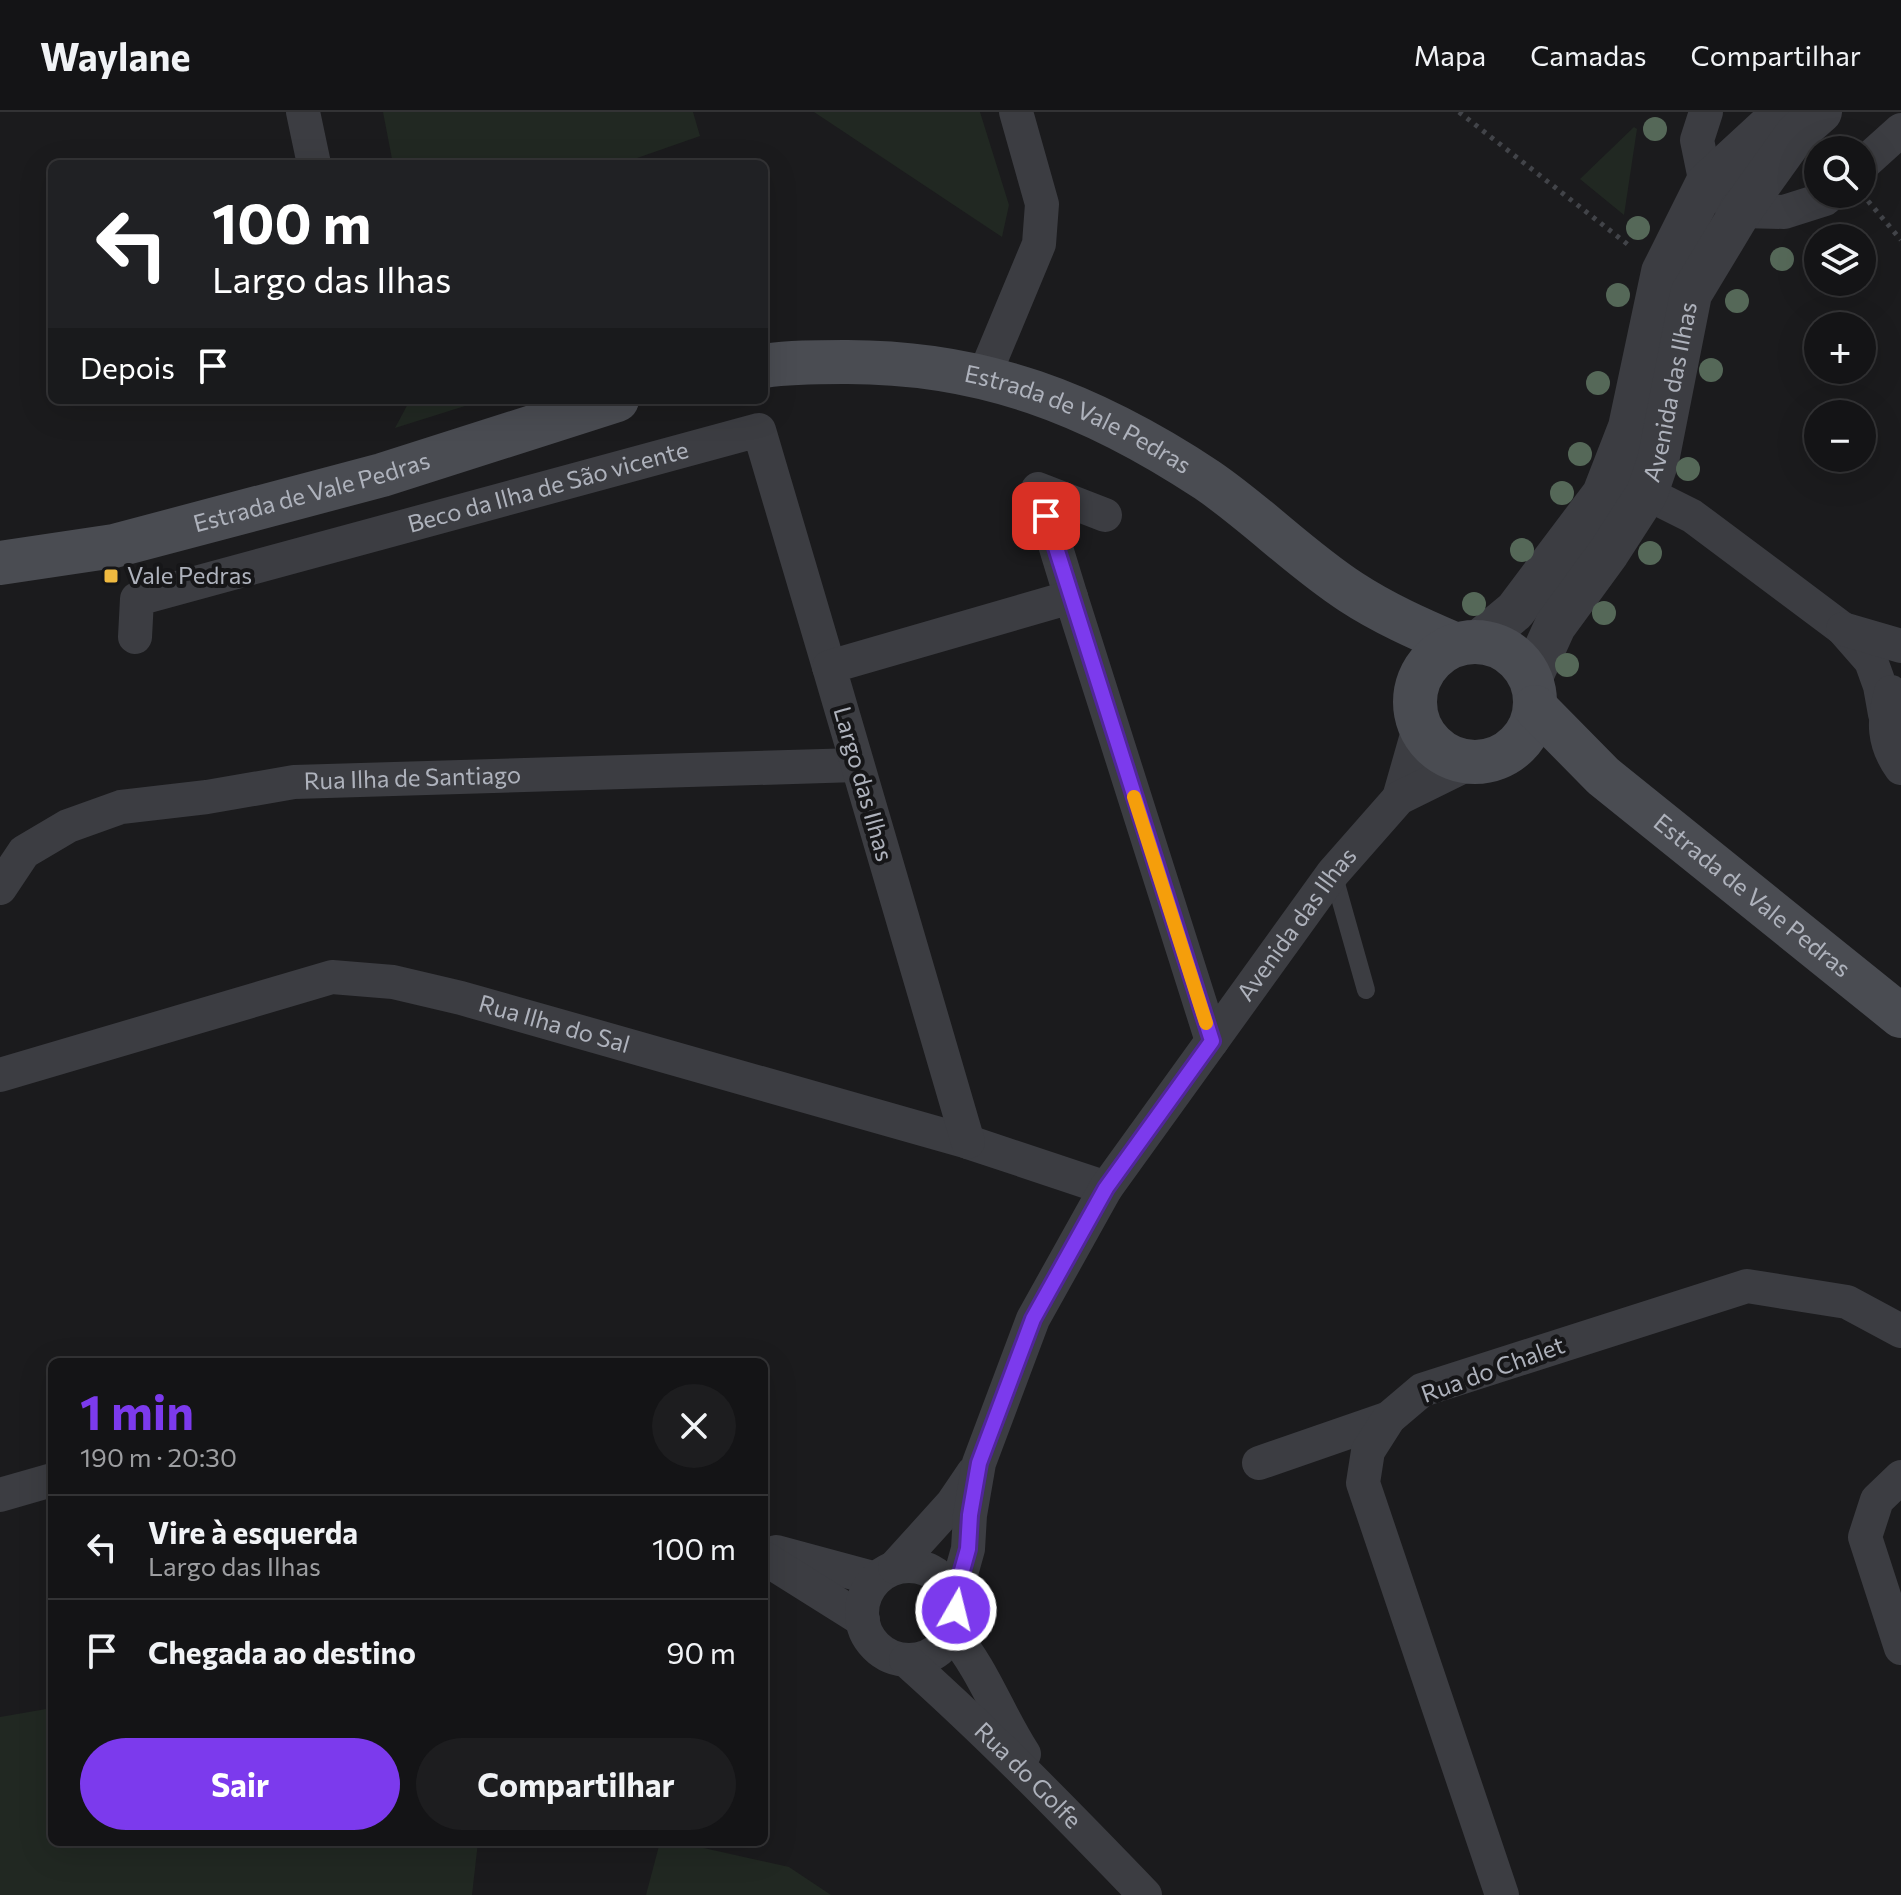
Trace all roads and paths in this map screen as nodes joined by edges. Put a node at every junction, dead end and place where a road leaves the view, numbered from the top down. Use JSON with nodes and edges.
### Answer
{"nodes":[{"id":1,"x":303,"y":112,"type":"edge"},
{"id":2,"x":1016,"y":112,"type":"edge"},
{"id":3,"x":1459,"y":112,"type":"edge"},
{"id":4,"x":1706,"y":112,"type":"edge"},
{"id":5,"x":1784,"y":112,"type":"edge"},
{"id":6,"x":1821,"y":112,"type":"edge"},
{"id":7,"x":1901,"y":130,"type":"edge"},
{"id":8,"x":1876,"y":152,"type":"edge"},
{"id":9,"x":313,"y":160,"type":"edge"},
{"id":10,"x":1706,"y":184,"type":"junction"},
{"id":11,"x":1804,"y":206,"type":"edge"},
{"id":12,"x":1874,"y":208,"type":"edge"},
{"id":13,"x":1741,"y":211,"type":"junction"},
{"id":14,"x":1901,"y":240,"type":"edge"},
{"id":15,"x":1639,"y":253,"type":"dead end"},
{"id":16,"x":768,"y":365,"type":"edge"},
{"id":17,"x":984,"y":376,"type":"junction"},
{"id":18,"x":604,"y":404,"type":"edge"},
{"id":19,"x":1629,"y":484,"type":"junction"},
{"id":20,"x":1105,"y":515,"type":"dead end"},
{"id":21,"x":0,"y":563,"type":"edge"},
{"id":22,"x":1350,"y":592,"type":"junction"},
{"id":23,"x":1071,"y":597,"type":"junction"},
{"id":24,"x":1843,"y":629,"type":"junction"},
{"id":25,"x":135,"y":637,"type":"dead end"},
{"id":26,"x":1466,"y":643,"type":"junction"},
{"id":27,"x":1901,"y":646,"type":"edge"},
{"id":28,"x":829,"y":667,"type":"junction"},
{"id":29,"x":1901,"y":675,"type":"edge"},
{"id":30,"x":1533,"y":693,"type":"junction"},
{"id":31,"x":1417,"y":708,"type":"junction"},
{"id":32,"x":1885,"y":714,"type":"junction"},
{"id":33,"x":1488,"y":758,"type":"junction"},
{"id":34,"x":857,"y":765,"type":"junction"},
{"id":35,"x":1901,"y":768,"type":"edge"},
{"id":36,"x":1603,"y":776,"type":"junction"},
{"id":37,"x":1399,"y":798,"type":"junction"},
{"id":38,"x":1333,"y":873,"type":"junction"},
{"id":39,"x":0,"y":888,"type":"edge"},
{"id":40,"x":1366,"y":990,"type":"dead end"},
{"id":41,"x":1901,"y":1016,"type":"edge"},
{"id":42,"x":1212,"y":1041,"type":"junction"},
{"id":43,"x":0,"y":1075,"type":"edge"},
{"id":44,"x":968,"y":1142,"type":"junction"},
{"id":45,"x":1106,"y":1188,"type":"junction"},
{"id":46,"x":1901,"y":1331,"type":"edge"},
{"id":47,"x":1389,"y":1418,"type":"junction"},
{"id":48,"x":979,"y":1463,"type":"junction"},
{"id":49,"x":1259,"y":1463,"type":"dead end"},
{"id":50,"x":1901,"y":1477,"type":"edge"},
{"id":51,"x":48,"y":1481,"type":"edge"},
{"id":52,"x":0,"y":1495,"type":"edge"},
{"id":53,"x":768,"y":1550,"type":"edge"},
{"id":54,"x":768,"y":1561,"type":"edge"},
{"id":55,"x":886,"y":1573,"type":"junction"},
{"id":56,"x":954,"y":1599,"type":"junction"},
{"id":57,"x":863,"y":1620,"type":"junction"},
{"id":58,"x":952,"y":1633,"type":"junction"},
{"id":59,"x":1901,"y":1648,"type":"edge"},
{"id":60,"x":906,"y":1660,"type":"junction"},
{"id":61,"x":1060,"y":1807,"type":"junction"},
{"id":62,"x":1145,"y":1895,"type":"edge"},
{"id":63,"x":1502,"y":1895,"type":"edge"}],
"edges":[{"from":1,"to":9,"type":"street"},
{"from":2,"to":17,"type":"street"},
{"from":3,"to":15,"type":"path"},
{"from":4,"to":10,"type":"street"},
{"from":5,"to":10,"type":"street","name":"Avenida das Ilhas"},
{"from":6,"to":13,"type":"street","name":"Avenida das Ilhas"},
{"from":7,"to":8,"type":"street"},
{"from":10,"to":13,"type":"street"},
{"from":10,"to":19,"type":"street","name":"Avenida das Ilhas"},
{"from":11,"to":13,"type":"street"},
{"from":12,"to":14,"type":"path"},
{"from":13,"to":19,"type":"street","name":"Avenida das Ilhas"},
{"from":16,"to":17,"type":"main road","name":"Estrada de Vale Pedras"},
{"from":17,"to":22,"type":"main road","name":"Estrada de Vale Pedras"},
{"from":18,"to":21,"type":"main road","name":"Estrada de Vale Pedras"},
{"from":19,"to":24,"type":"street"},
{"from":19,"to":26,"type":"street","name":"Avenida das Ilhas"},
{"from":19,"to":30,"type":"street","name":"Avenida das Ilhas"},
{"from":20,"to":23,"type":"street"},
{"from":22,"to":26,"type":"main road","name":"Estrada de Vale Pedras"},
{"from":22,"to":31,"type":"main road","name":"Estrada de Vale Pedras"},
{"from":23,"to":28,"type":"street"},
{"from":23,"to":42,"type":"street"},
{"from":24,"to":27,"type":"street"},
{"from":24,"to":32,"type":"street"},
{"from":25,"to":28,"type":"street","name":"Beco da Ilha de São vicente"},
{"from":26,"to":30,"type":"main road"},
{"from":26,"to":31,"type":"main road"},
{"from":28,"to":34,"type":"street","name":"Largo das Ilhas"},
{"from":29,"to":32,"type":"street"},
{"from":30,"to":33,"type":"main road"},
{"from":30,"to":36,"type":"main road","name":"Estrada de Vale Pedras"},
{"from":31,"to":33,"type":"main road"},
{"from":31,"to":37,"type":"street"},
{"from":32,"to":35,"type":"street"},
{"from":33,"to":36,"type":"main road","name":"Estrada de Vale Pedras"},
{"from":33,"to":37,"type":"street","name":"Avenida das Ilhas"},
{"from":34,"to":39,"type":"street","name":"Rua Ilha de Santiago"},
{"from":34,"to":44,"type":"street","name":"Largo das Ilhas"},
{"from":36,"to":41,"type":"main road","name":"Estrada de Vale Pedras"},
{"from":37,"to":38,"type":"street","name":"Avenida das Ilhas"},
{"from":38,"to":40,"type":"lane"},
{"from":38,"to":42,"type":"street","name":"Avenida das Ilhas"},
{"from":42,"to":45,"type":"street","name":"Avenida das Ilhas"},
{"from":43,"to":44,"type":"street","name":"Rua Ilha do Sal"},
{"from":44,"to":45,"type":"street","name":"Rua Ilha do Sal"},
{"from":45,"to":48,"type":"street","name":"Avenida das Ilhas"},
{"from":46,"to":47,"type":"street","name":"Rua do Chalet"},
{"from":47,"to":49,"type":"street"},
{"from":47,"to":63,"type":"street","name":"Rua do Chalet"},
{"from":48,"to":55,"type":"street","name":"Avenida das Ilhas"},
{"from":48,"to":56,"type":"street","name":"Avenida das Ilhas"},
{"from":50,"to":59,"type":"street"},
{"from":51,"to":52,"type":"street"},
{"from":53,"to":55,"type":"street"},
{"from":54,"to":57,"type":"street","name":"Rua do Golfe"},
{"from":55,"to":56,"type":"street"},
{"from":55,"to":57,"type":"street"},
{"from":56,"to":58,"type":"street"},
{"from":57,"to":60,"type":"street","name":"Rua do Golfe"},
{"from":58,"to":60,"type":"street"},
{"from":58,"to":61,"type":"street"},
{"from":60,"to":61,"type":"street","name":"Rua do Golfe"},
{"from":61,"to":62,"type":"street","name":"Rua do Golfe"}]}
